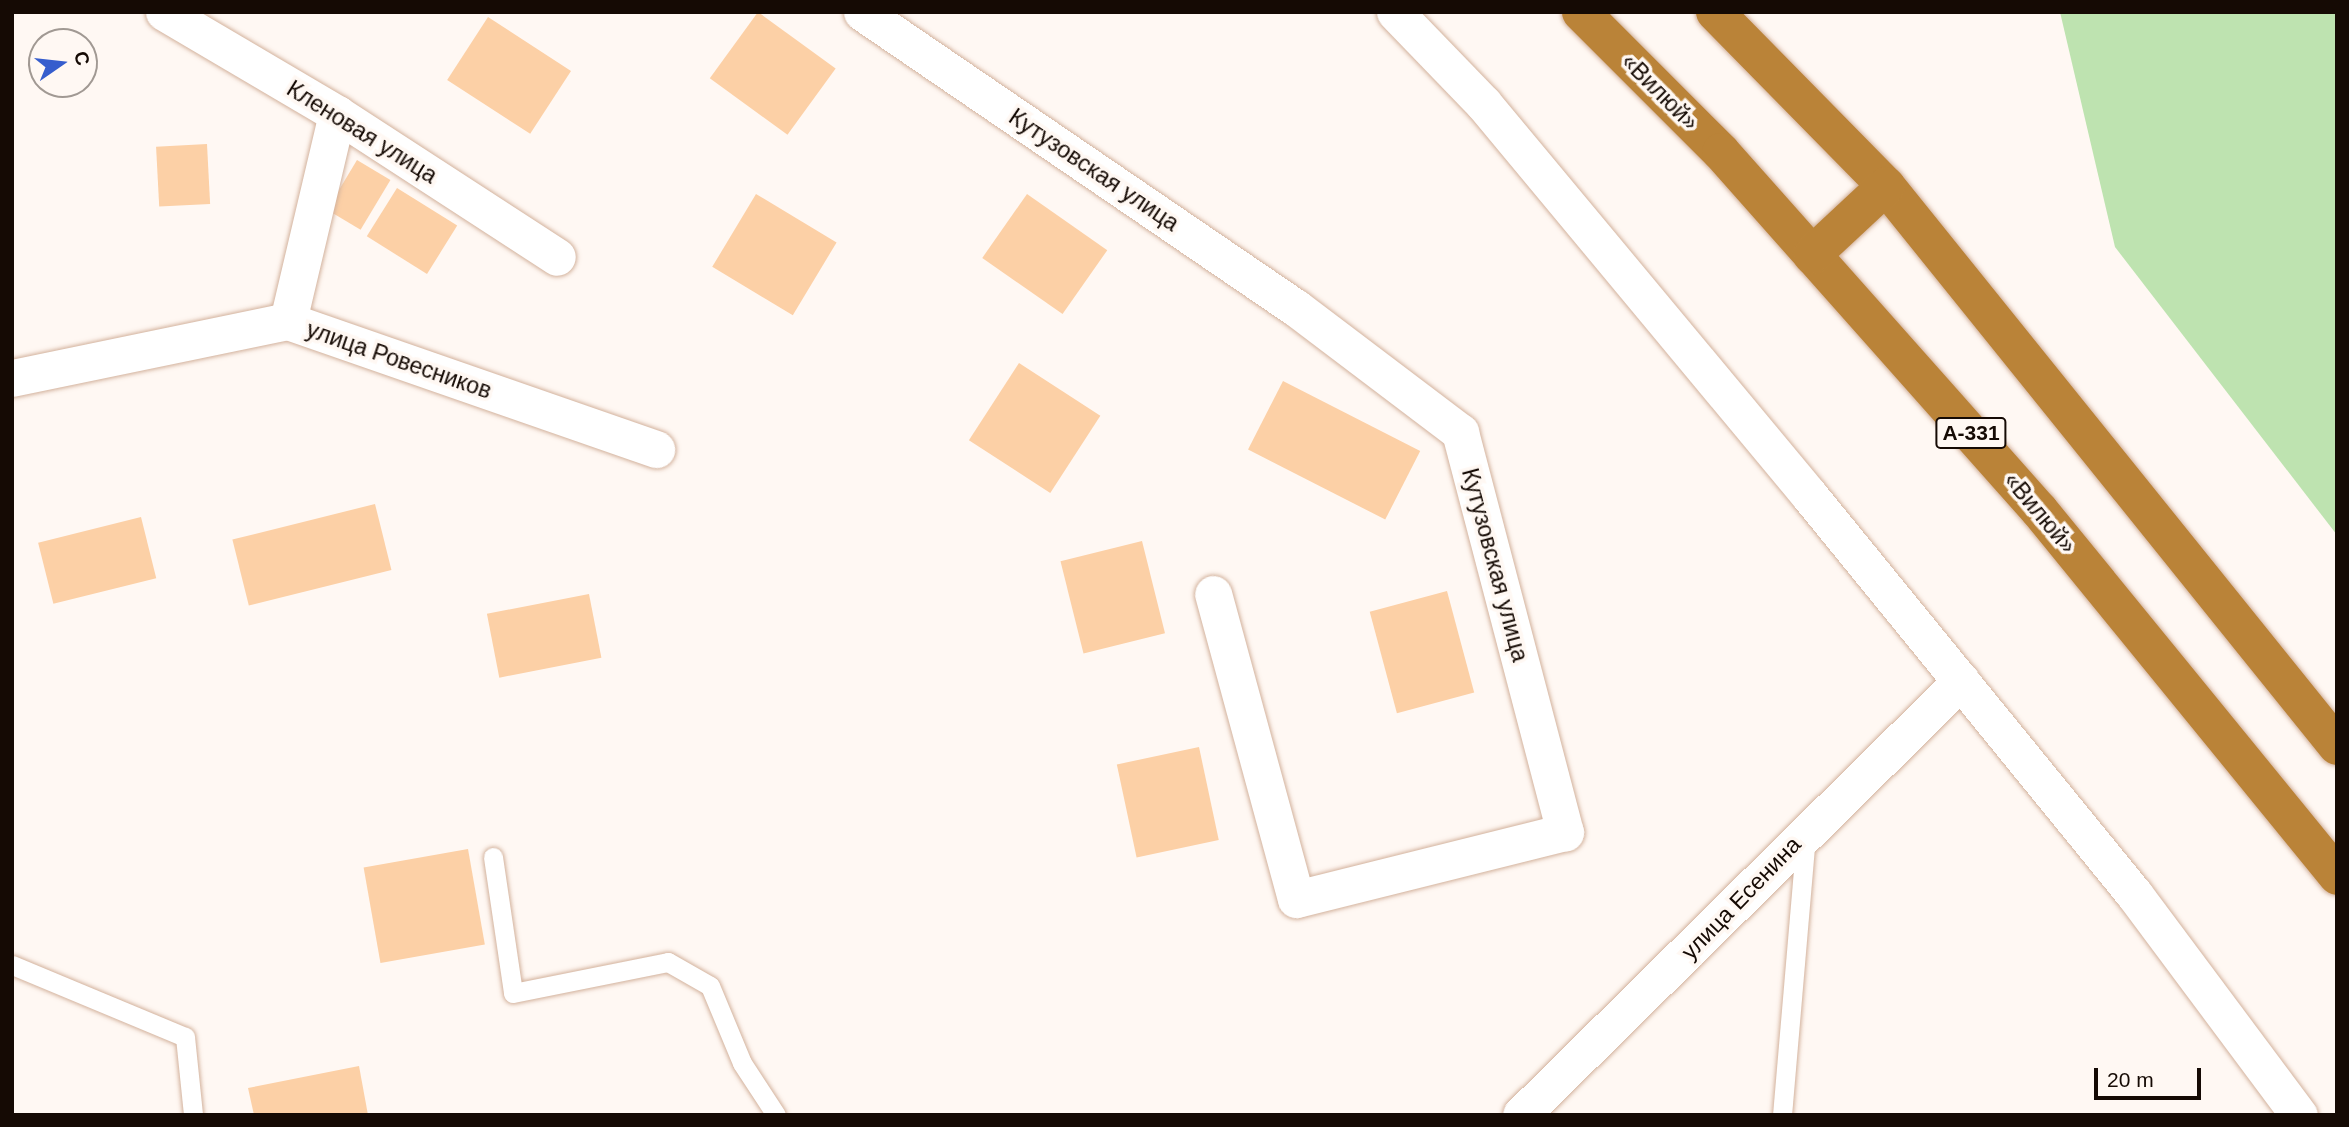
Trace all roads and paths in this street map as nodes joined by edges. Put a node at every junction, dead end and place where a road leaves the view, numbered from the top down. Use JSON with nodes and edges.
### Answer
{"nodes":[{"id":1,"x":164,"y":12,"type":"edge"},
{"id":2,"x":862,"y":12,"type":"edge"},
{"id":3,"x":1395,"y":12,"type":"edge"},
{"id":4,"x":1581,"y":12,"type":"edge"},
{"id":5,"x":1715,"y":12,"type":"edge"},
{"id":6,"x":337,"y":114,"type":"junction"},
{"id":7,"x":1886,"y":186,"type":"junction"},
{"id":8,"x":1812,"y":255,"type":"junction"},
{"id":9,"x":557,"y":257,"type":"dead end"},
{"id":10,"x":288,"y":321,"type":"junction"},
{"id":11,"x":12,"y":377,"type":"edge"},
{"id":12,"x":656,"y":449,"type":"dead end"},
{"id":13,"x":1213,"y":594,"type":"dead end"},
{"id":14,"x":1961,"y":681,"type":"junction"},
{"id":15,"x":2337,"y":746,"type":"edge"},
{"id":16,"x":1806,"y":832,"type":"junction"},
{"id":17,"x":493,"y":857,"type":"dead end"},
{"id":18,"x":2337,"y":876,"type":"edge"},
{"id":19,"x":12,"y":965,"type":"edge"},
{"id":20,"x":193,"y":1115,"type":"edge"},
{"id":21,"x":776,"y":1115,"type":"edge"},
{"id":22,"x":1521,"y":1115,"type":"edge"},
{"id":23,"x":1782,"y":1115,"type":"edge"},
{"id":24,"x":2300,"y":1115,"type":"edge"}],
"edges":[{"from":1,"to":6,"type":"street","name":"Кленовая улица"},
{"from":2,"to":13,"type":"street","name":"Кутузовская улица"},
{"from":3,"to":14,"type":"street"},
{"from":4,"to":8,"type":"highway","name":"«Вилюй»","number":"А-331"},
{"from":5,"to":7,"type":"highway"},
{"from":6,"to":9,"type":"street","name":"Кленовая улица"},
{"from":6,"to":10,"type":"street"},
{"from":7,"to":8,"type":"highway"},
{"from":7,"to":15,"type":"highway"},
{"from":8,"to":18,"type":"highway","name":"«Вилюй»","number":"А-331"},
{"from":10,"to":11,"type":"street","name":"улица Ровесников"},
{"from":10,"to":12,"type":"street","name":"улица Ровесников"},
{"from":14,"to":16,"type":"street","name":"улица Есенина"},
{"from":14,"to":24,"type":"street"},
{"from":16,"to":22,"type":"street","name":"улица Есенина"},
{"from":16,"to":23,"type":"lane"},
{"from":17,"to":21,"type":"lane"},
{"from":19,"to":20,"type":"lane"}]}
